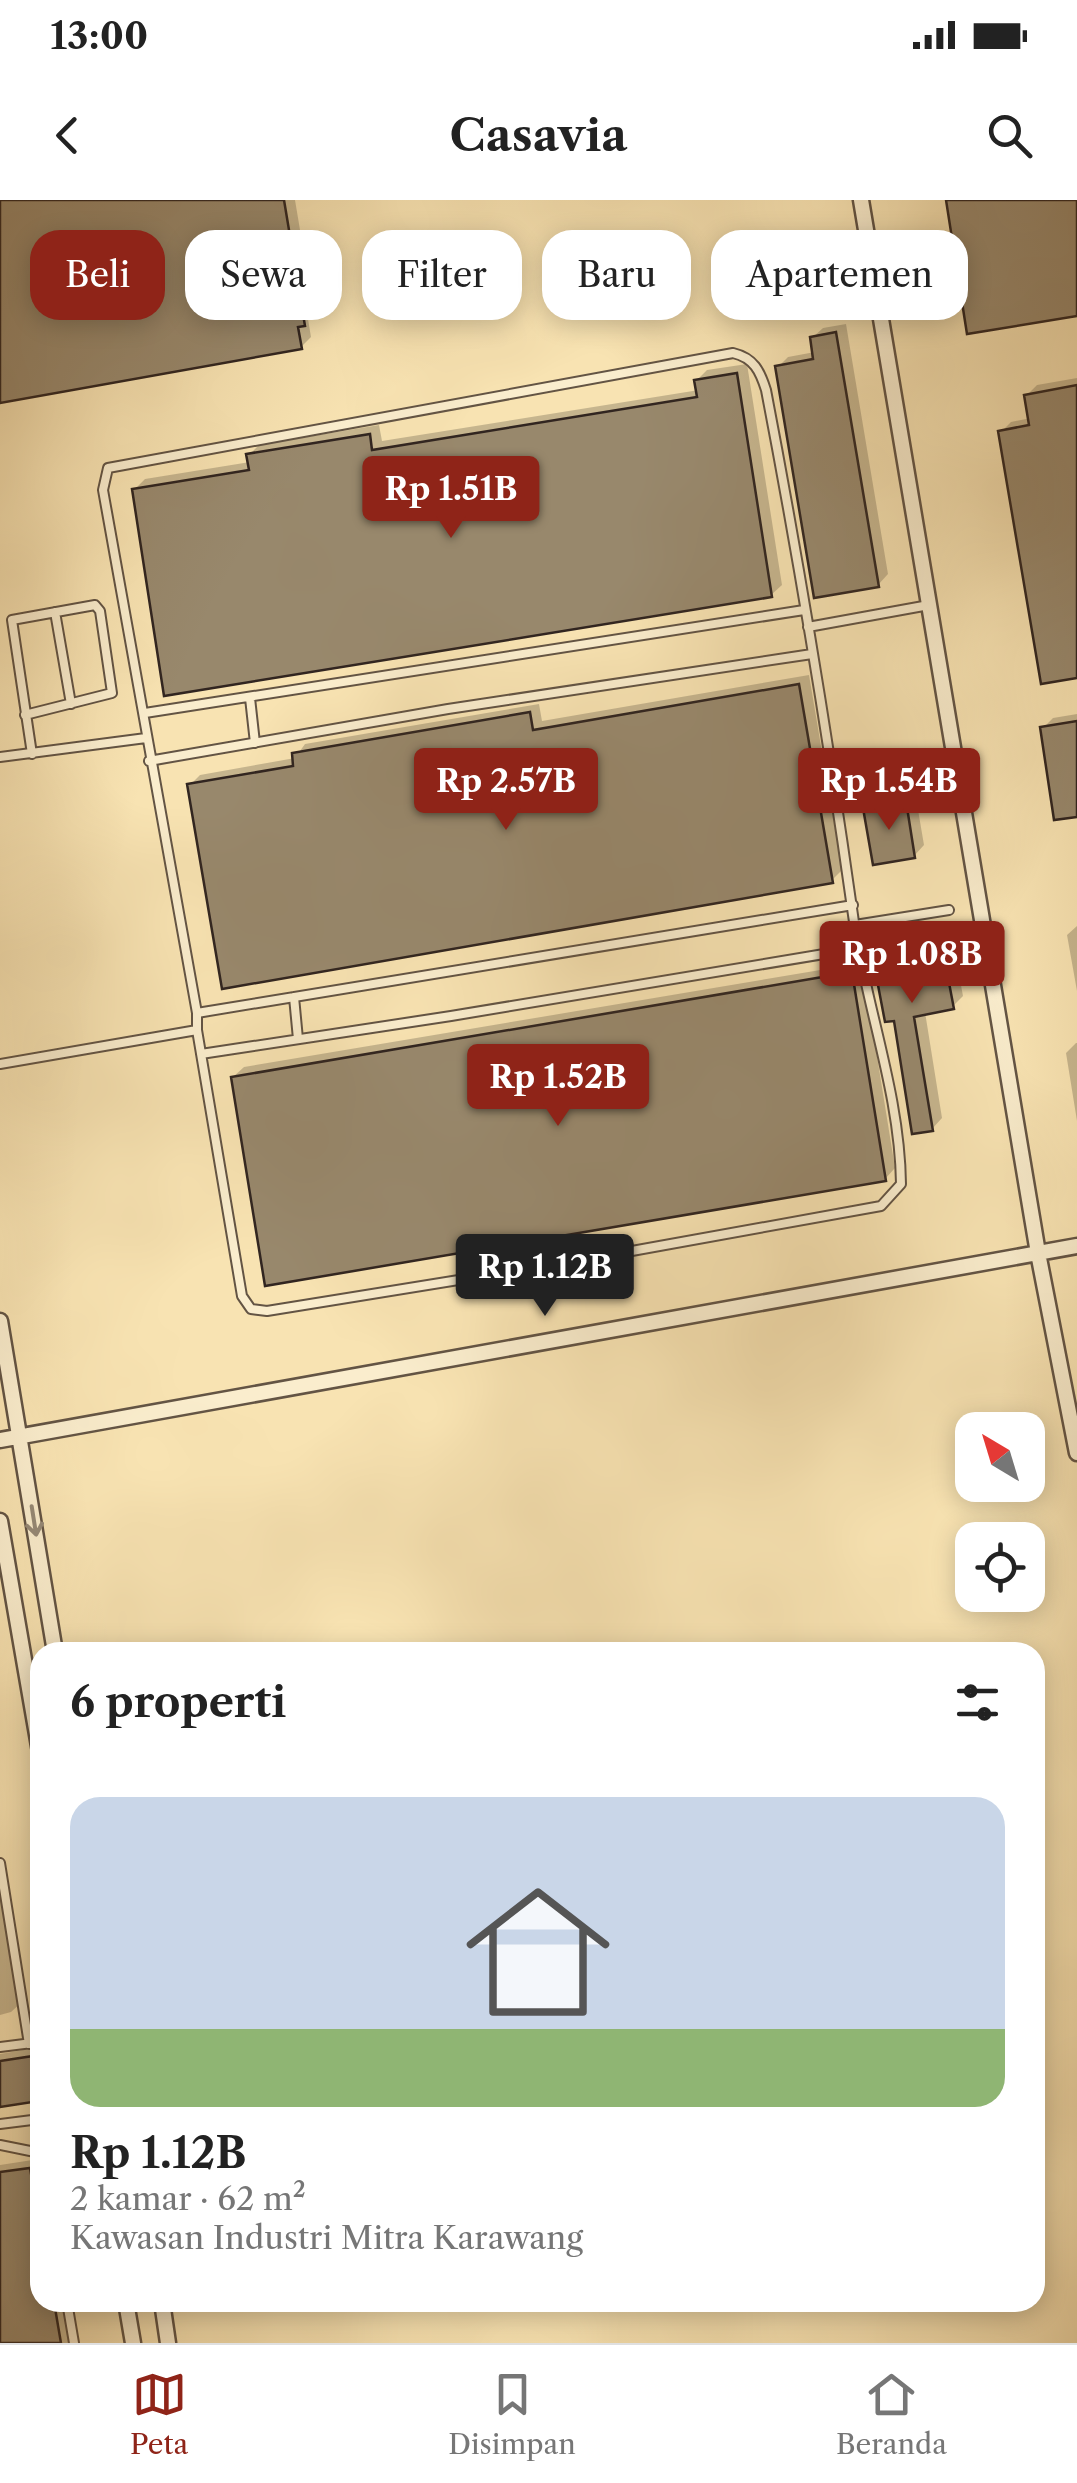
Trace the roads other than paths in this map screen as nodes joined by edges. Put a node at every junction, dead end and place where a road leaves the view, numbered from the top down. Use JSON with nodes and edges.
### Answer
{"nodes":[{"id":1,"x":861,"y":200,"type":"edge"},
{"id":2,"x":929,"y":605,"type":"junction"},
{"id":3,"x":804,"y":610,"type":"junction"},
{"id":4,"x":55,"y":612,"type":"junction"},
{"id":5,"x":808,"y":627,"type":"junction"},
{"id":6,"x":812,"y":654,"type":"junction"},
{"id":7,"x":250,"y":698,"type":"junction"},
{"id":8,"x":71,"y":704,"type":"junction"},
{"id":9,"x":25,"y":714,"type":"junction"},
{"id":10,"x":146,"y":714,"type":"junction"},
{"id":11,"x":146,"y":738,"type":"junction"},
{"id":12,"x":255,"y":743,"type":"junction"},
{"id":13,"x":32,"y":754,"type":"junction"},
{"id":14,"x":0,"y":757,"type":"edge"},
{"id":15,"x":150,"y":761,"type":"junction"},
{"id":16,"x":852,"y":905,"type":"junction"},
{"id":17,"x":950,"y":910,"type":"dead end"},
{"id":18,"x":855,"y":924,"type":"junction"},
{"id":19,"x":860,"y":948,"type":"junction"},
{"id":20,"x":294,"y":997,"type":"junction"},
{"id":21,"x":197,"y":1012,"type":"junction"},
{"id":22,"x":196,"y":1030,"type":"junction"},
{"id":23,"x":298,"y":1039,"type":"junction"},
{"id":24,"x":201,"y":1054,"type":"junction"},
{"id":25,"x":0,"y":1064,"type":"edge"},
{"id":26,"x":1077,"y":1246,"type":"edge"},
{"id":27,"x":1038,"y":1253,"type":"junction"},
{"id":28,"x":0,"y":1321,"type":"edge"},
{"id":29,"x":20,"y":1436,"type":"junction"},
{"id":30,"x":0,"y":1440,"type":"edge"},
{"id":31,"x":1077,"y":1453,"type":"edge"},
{"id":32,"x":0,"y":1522,"type":"edge"},
{"id":33,"x":4,"y":1562,"type":"edge"},
{"id":34,"x":53,"y":1642,"type":"edge"},
{"id":35,"x":30,"y":1699,"type":"edge"},
{"id":36,"x":0,"y":1863,"type":"edge"},
{"id":37,"x":29,"y":2044,"type":"joint"},
{"id":38,"x":0,"y":2047,"type":"edge"},
{"id":39,"x":30,"y":2120,"type":"edge"},
{"id":40,"x":0,"y":2124,"type":"edge"},
{"id":41,"x":0,"y":2145,"type":"edge"},
{"id":42,"x":30,"y":2151,"type":"edge"},
{"id":43,"x":69,"y":2312,"type":"edge"},
{"id":44,"x":128,"y":2312,"type":"edge"},
{"id":45,"x":163,"y":2312,"type":"edge"},
{"id":46,"x":74,"y":2343,"type":"edge"},
{"id":47,"x":133,"y":2343,"type":"edge"},
{"id":48,"x":168,"y":2343,"type":"edge"}],
"edges":[{"from":1,"to":2,"type":"street"},
{"from":2,"to":5,"type":"lane"},
{"from":2,"to":27,"type":"street"},
{"from":3,"to":5,"type":"lane"},
{"from":3,"to":7,"type":"lane"},
{"from":3,"to":10,"type":"lane"},
{"from":4,"to":8,"type":"lane"},
{"from":4,"to":8,"type":"lane"},
{"from":4,"to":9,"type":"lane"},
{"from":5,"to":6,"type":"lane"},
{"from":6,"to":12,"type":"lane"},
{"from":6,"to":16,"type":"lane"},
{"from":7,"to":10,"type":"lane"},
{"from":7,"to":12,"type":"lane"},
{"from":8,"to":9,"type":"lane"},
{"from":9,"to":13,"type":"lane"},
{"from":10,"to":11,"type":"lane"},
{"from":11,"to":13,"type":"lane"},
{"from":11,"to":15,"type":"lane"},
{"from":12,"to":15,"type":"lane"},
{"from":13,"to":14,"type":"lane"},
{"from":15,"to":21,"type":"lane"},
{"from":16,"to":18,"type":"lane"},
{"from":16,"to":20,"type":"lane"},
{"from":17,"to":18,"type":"lane"},
{"from":18,"to":19,"type":"lane"},
{"from":19,"to":23,"type":"lane"},
{"from":19,"to":24,"type":"lane"},
{"from":20,"to":21,"type":"lane"},
{"from":20,"to":23,"type":"lane"},
{"from":21,"to":22,"type":"lane"},
{"from":22,"to":24,"type":"lane"},
{"from":22,"to":25,"type":"lane"},
{"from":23,"to":24,"type":"lane"},
{"from":26,"to":27,"type":"street"},
{"from":27,"to":29,"type":"street"},
{"from":27,"to":31,"type":"street"},
{"from":28,"to":29,"type":"street"},
{"from":29,"to":30,"type":"street"},
{"from":29,"to":34,"type":"street","one_way":true},
{"from":32,"to":33,"type":"street"},
{"from":33,"to":35,"type":"street"},
{"from":36,"to":37,"type":"lane"},
{"from":37,"to":38,"type":"lane"},
{"from":39,"to":40,"type":"lane"},
{"from":41,"to":42,"type":"lane"},
{"from":43,"to":46,"type":"lane"},
{"from":44,"to":47,"type":"street"},
{"from":45,"to":48,"type":"street"}]}
